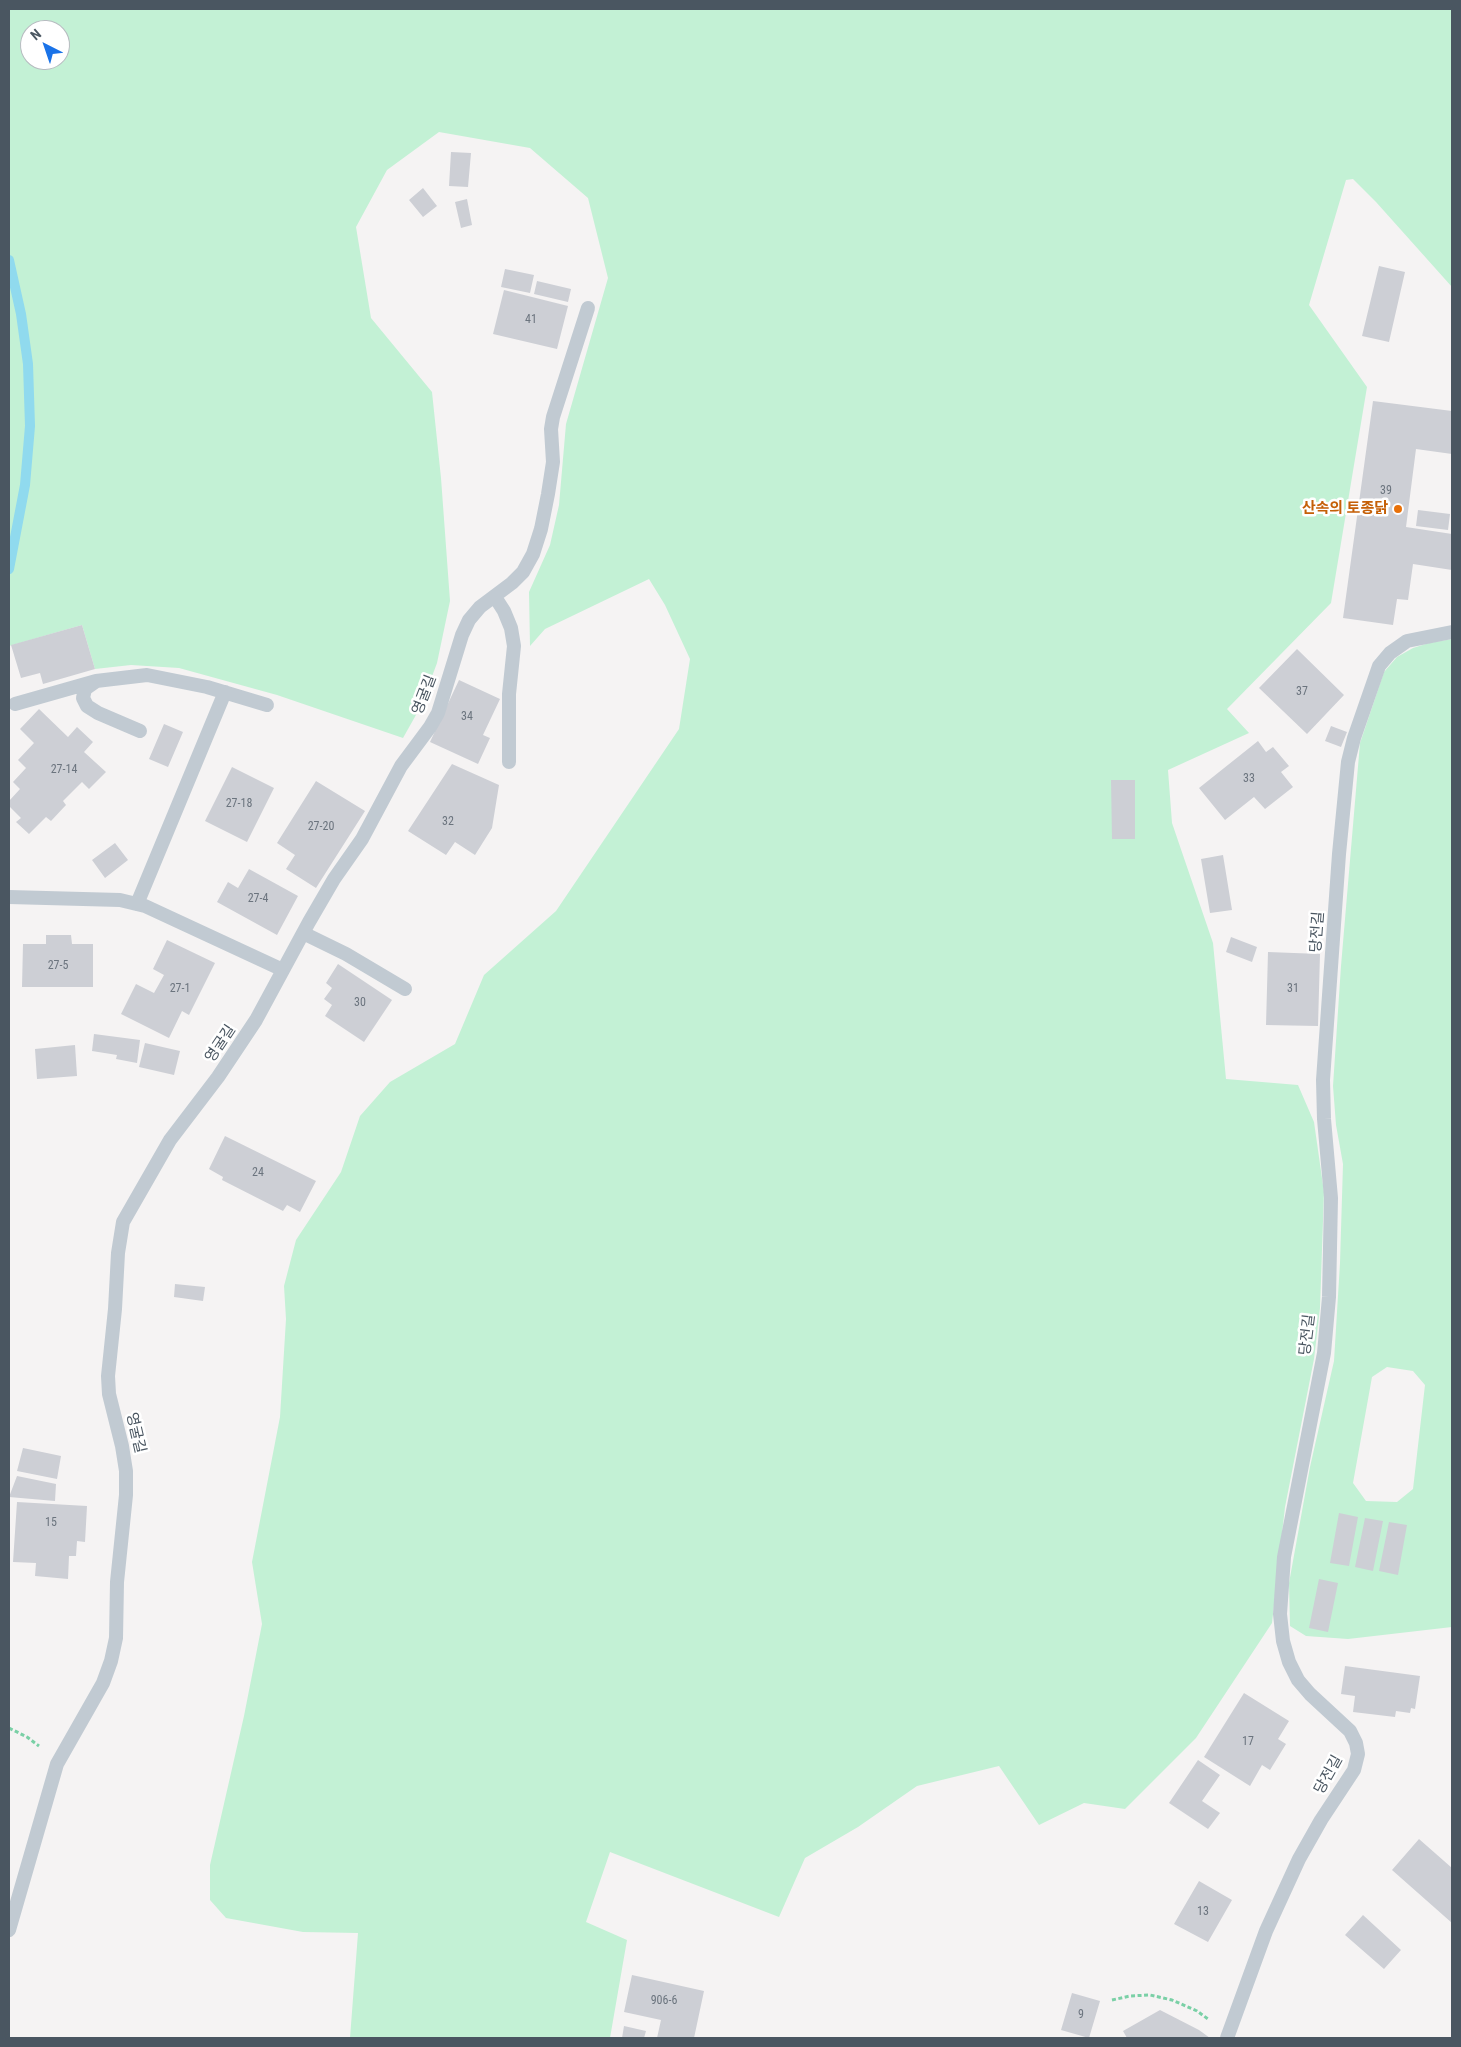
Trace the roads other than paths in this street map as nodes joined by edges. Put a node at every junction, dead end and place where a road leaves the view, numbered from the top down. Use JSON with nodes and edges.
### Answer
{"nodes":[{"id":1,"x":588,"y":308,"type":"dead end"},
{"id":2,"x":495,"y":597,"type":"junction"},
{"id":3,"x":1452,"y":632,"type":"edge"},
{"id":4,"x":96,"y":681,"type":"junction"},
{"id":5,"x":225,"y":692,"type":"junction"},
{"id":6,"x":15,"y":704,"type":"dead end"},
{"id":7,"x":267,"y":705,"type":"dead end"},
{"id":8,"x":140,"y":731,"type":"dead end"},
{"id":9,"x":509,"y":762,"type":"dead end"},
{"id":10,"x":9,"y":897,"type":"edge"},
{"id":11,"x":137,"y":904,"type":"junction"},
{"id":12,"x":303,"y":933,"type":"junction"},
{"id":13,"x":283,"y":970,"type":"junction"},
{"id":14,"x":405,"y":989,"type":"dead end"},
{"id":15,"x":9,"y":1930,"type":"edge"},
{"id":16,"x":1228,"y":2036,"type":"edge"}],
"edges":[{"from":1,"to":2,"type":"lane","name":"영굴길"},
{"from":2,"to":9,"type":"lane"},
{"from":2,"to":12,"type":"lane","name":"영굴길"},
{"from":3,"to":16,"type":"lane","name":"당전길"},
{"from":4,"to":5,"type":"lane"},
{"from":4,"to":6,"type":"lane"},
{"from":4,"to":8,"type":"lane"},
{"from":5,"to":7,"type":"lane"},
{"from":5,"to":11,"type":"lane"},
{"from":10,"to":11,"type":"lane"},
{"from":11,"to":13,"type":"lane"},
{"from":12,"to":13,"type":"lane","name":"영굴길"},
{"from":12,"to":14,"type":"lane"},
{"from":13,"to":15,"type":"lane","name":"영굴길"}]}
